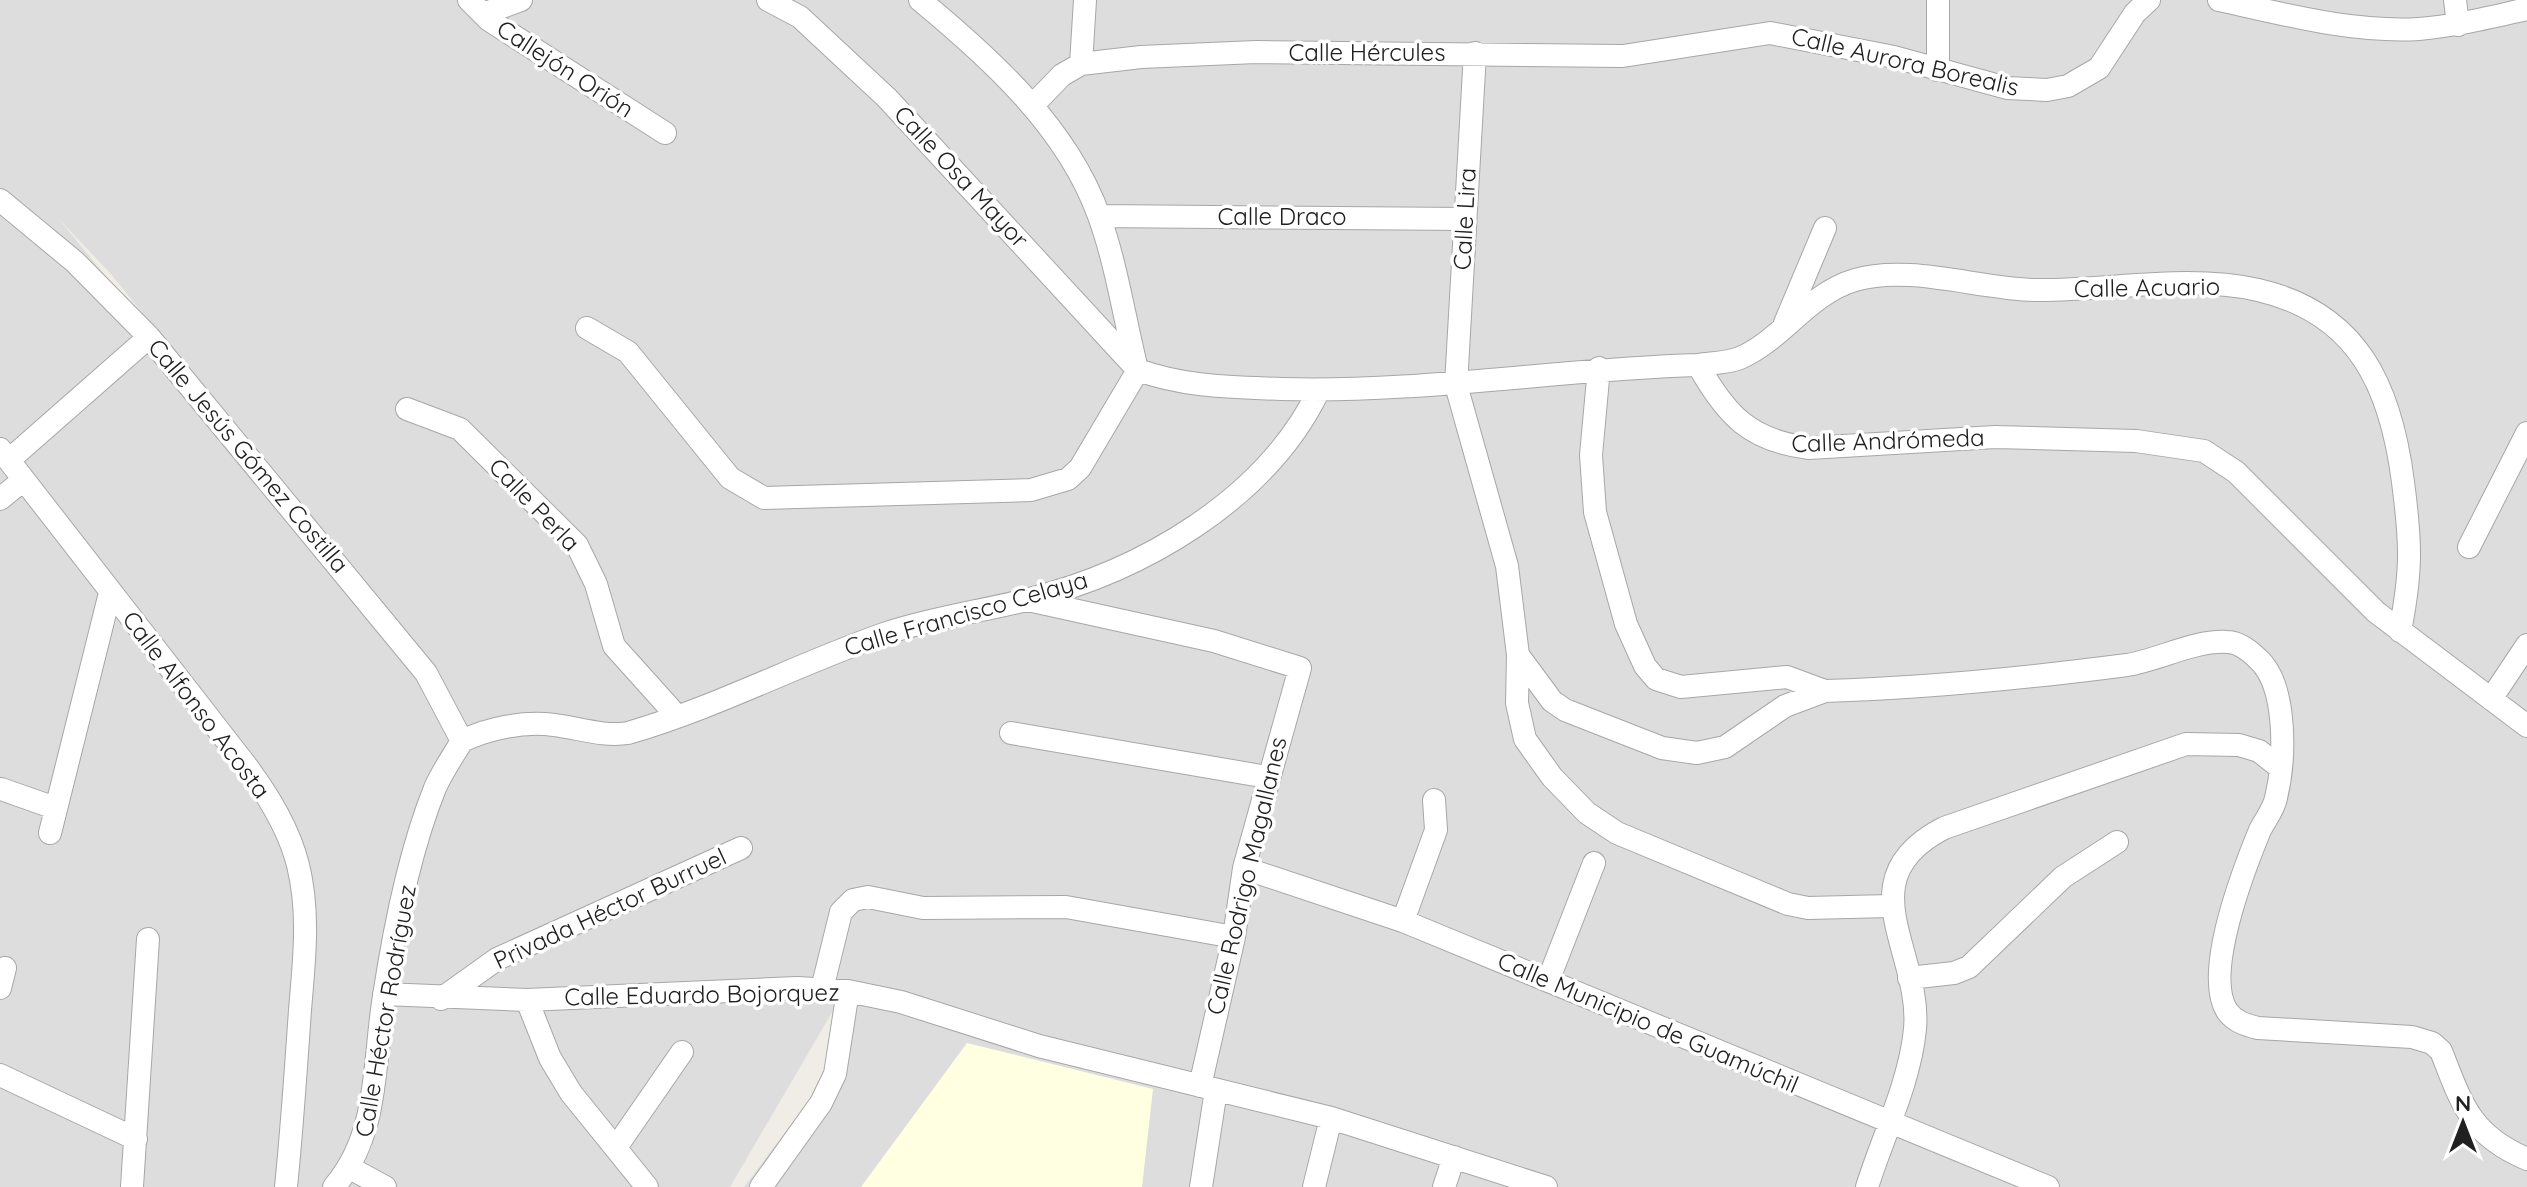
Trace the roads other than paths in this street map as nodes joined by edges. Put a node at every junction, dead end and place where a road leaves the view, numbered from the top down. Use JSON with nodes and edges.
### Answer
{"nodes":[{"id":1,"x":521,"y":0,"type":"edge"},
{"id":2,"x":768,"y":0,"type":"edge"},
{"id":3,"x":920,"y":0,"type":"edge"},
{"id":4,"x":1085,"y":0,"type":"edge"},
{"id":5,"x":1938,"y":0,"type":"edge"},
{"id":6,"x":2149,"y":0,"type":"edge"},
{"id":7,"x":2219,"y":0,"type":"edge"},
{"id":8,"x":2455,"y":0,"type":"edge"},
{"id":9,"x":476,"y":7,"type":"edge"},
{"id":10,"x":2527,"y":9,"type":"edge"},
{"id":11,"x":2458,"y":25,"type":"junction"},
{"id":12,"x":1718,"y":40,"type":"joint"},
{"id":13,"x":1475,"y":53,"type":"junction"},
{"id":14,"x":1081,"y":64,"type":"junction"},
{"id":15,"x":1938,"y":70,"type":"junction"},
{"id":16,"x":1032,"y":106,"type":"junction"},
{"id":17,"x":665,"y":133,"type":"dead end"},
{"id":18,"x":0,"y":200,"type":"edge"},
{"id":19,"x":1099,"y":216,"type":"junction"},
{"id":20,"x":1465,"y":219,"type":"junction"},
{"id":21,"x":1825,"y":228,"type":"dead end"},
{"id":22,"x":1784,"y":324,"type":"junction"},
{"id":23,"x":587,"y":328,"type":"dead end"},
{"id":24,"x":149,"y":337,"type":"junction"},
{"id":25,"x":1698,"y":365,"type":"junction"},
{"id":26,"x":1599,"y":368,"type":"junction"},
{"id":27,"x":1138,"y":370,"type":"junction"},
{"id":28,"x":1456,"y":385,"type":"junction"},
{"id":29,"x":1319,"y":390,"type":"junction"},
{"id":30,"x":407,"y":409,"type":"dead end"},
{"id":31,"x":2527,"y":433,"type":"edge"},
{"id":32,"x":4,"y":454,"type":"edge"},
{"id":33,"x":22,"y":481,"type":"junction"},
{"id":34,"x":0,"y":499,"type":"edge"},
{"id":35,"x":2469,"y":547,"type":"dead end"},
{"id":36,"x":110,"y":593,"type":"junction"},
{"id":37,"x":1027,"y":600,"type":"junction"},
{"id":38,"x":2400,"y":631,"type":"junction"},
{"id":39,"x":2527,"y":645,"type":"edge"},
{"id":40,"x":1518,"y":655,"type":"junction"},
{"id":41,"x":1825,"y":691,"type":"junction"},
{"id":42,"x":2491,"y":699,"type":"junction"},
{"id":43,"x":676,"y":715,"type":"junction"},
{"id":44,"x":2527,"y":726,"type":"edge"},
{"id":45,"x":1011,"y":733,"type":"dead end"},
{"id":46,"x":462,"y":741,"type":"junction"},
{"id":47,"x":2278,"y":766,"type":"junction"},
{"id":48,"x":1267,"y":777,"type":"junction"},
{"id":49,"x":1,"y":789,"type":"edge"},
{"id":50,"x":1434,"y":800,"type":"dead end"},
{"id":51,"x":55,"y":808,"type":"junction"},
{"id":52,"x":50,"y":833,"type":"dead end"},
{"id":53,"x":2117,"y":842,"type":"dead end"},
{"id":54,"x":741,"y":848,"type":"dead end"},
{"id":55,"x":1594,"y":863,"type":"dead end"},
{"id":56,"x":1244,"y":868,"type":"junction"},
{"id":57,"x":1890,"y":906,"type":"junction"},
{"id":58,"x":1403,"y":921,"type":"junction"},
{"id":59,"x":1234,"y":937,"type":"junction"},
{"id":60,"x":148,"y":939,"type":"dead end"},
{"id":61,"x":1909,"y":978,"type":"junction"},
{"id":62,"x":1548,"y":981,"type":"junction"},
{"id":63,"x":822,"y":989,"type":"junction"},
{"id":64,"x":848,"y":991,"type":"junction"},
{"id":65,"x":384,"y":994,"type":"junction"},
{"id":66,"x":441,"y":999,"type":"junction"},
{"id":67,"x":527,"y":1000,"type":"junction"},
{"id":68,"x":682,"y":1052,"type":"dead end"},
{"id":69,"x":0,"y":1075,"type":"edge"},
{"id":70,"x":1208,"y":1088,"type":"junction"},
{"id":71,"x":1331,"y":1118,"type":"junction"},
{"id":72,"x":1888,"y":1123,"type":"junction"},
{"id":73,"x":136,"y":1139,"type":"junction"},
{"id":74,"x":617,"y":1146,"type":"junction"},
{"id":75,"x":1454,"y":1157,"type":"junction"},
{"id":76,"x":2527,"y":1159,"type":"edge"},
{"id":77,"x":350,"y":1168,"type":"junction"},
{"id":78,"x":132,"y":1187,"type":"edge"},
{"id":79,"x":286,"y":1187,"type":"edge"},
{"id":80,"x":334,"y":1187,"type":"edge"},
{"id":81,"x":385,"y":1187,"type":"edge"},
{"id":82,"x":647,"y":1187,"type":"edge"},
{"id":83,"x":761,"y":1187,"type":"edge"},
{"id":84,"x":1201,"y":1187,"type":"edge"},
{"id":85,"x":1314,"y":1187,"type":"edge"},
{"id":86,"x":1444,"y":1187,"type":"edge"},
{"id":87,"x":1546,"y":1187,"type":"edge"},
{"id":88,"x":1867,"y":1187,"type":"edge"},
{"id":89,"x":2048,"y":1187,"type":"edge"}],
"edges":[{"from":1,"to":9,"type":"street"},
{"from":2,"to":27,"type":"street","name":"Calle Osa Mayor"},
{"from":3,"to":16,"type":"street"},
{"from":4,"to":14,"type":"street"},
{"from":5,"to":15,"type":"street"},
{"from":6,"to":15,"type":"street","name":"Calle Aurora Borealis"},
{"from":7,"to":11,"type":"street"},
{"from":8,"to":11,"type":"street"},
{"from":9,"to":17,"type":"street","name":"Callejón Orión"},
{"from":10,"to":11,"type":"street"},
{"from":12,"to":13,"type":"street","name":"Calle Hércules"},
{"from":12,"to":15,"type":"street","name":"Calle Aurora Borealis"},
{"from":13,"to":14,"type":"street","name":"Calle Hércules"},
{"from":13,"to":20,"type":"street","name":"Calle Lira"},
{"from":14,"to":16,"type":"street"},
{"from":16,"to":19,"type":"street"},
{"from":18,"to":24,"type":"street","name":"Calle Jesús Gómez Costilla"},
{"from":19,"to":20,"type":"street","name":"Calle Draco"},
{"from":19,"to":27,"type":"street"},
{"from":20,"to":28,"type":"street","name":"Calle Lira"},
{"from":21,"to":22,"type":"street"},
{"from":22,"to":25,"type":"street","name":"Calle Acuario"},
{"from":22,"to":38,"type":"street","name":"Calle Acuario"},
{"from":23,"to":27,"type":"street"},
{"from":24,"to":32,"type":"street"},
{"from":24,"to":46,"type":"street","name":"Calle Jesús Gómez Costilla"},
{"from":25,"to":26,"type":"street"},
{"from":25,"to":38,"type":"street","name":"Calle Andrómeda"},
{"from":26,"to":28,"type":"street"},
{"from":26,"to":41,"type":"street"},
{"from":27,"to":29,"type":"street"},
{"from":28,"to":29,"type":"street"},
{"from":28,"to":40,"type":"street","name":"Calle Lira"},
{"from":29,"to":37,"type":"street","name":"Calle Francisco Celaya"},
{"from":30,"to":43,"type":"street","name":"Calle Perla"},
{"from":31,"to":35,"type":"street"},
{"from":32,"to":33,"type":"street","name":"Calle Alfonso Acosta"},
{"from":33,"to":34,"type":"street"},
{"from":33,"to":36,"type":"street","name":"Calle Alfonso Acosta"},
{"from":36,"to":51,"type":"street"},
{"from":36,"to":79,"type":"street","name":"Calle Alfonso Acosta"},
{"from":37,"to":43,"type":"street","name":"Calle Francisco Celaya"},
{"from":37,"to":48,"type":"street","name":"Calle Rodrigo Magallanes"},
{"from":38,"to":42,"type":"street","name":"Calle Andrómeda"},
{"from":39,"to":42,"type":"street"},
{"from":40,"to":41,"type":"street"},
{"from":40,"to":57,"type":"street","name":"Calle Lira"},
{"from":41,"to":47,"type":"street"},
{"from":42,"to":44,"type":"street","name":"Calle Andrómeda"},
{"from":43,"to":46,"type":"street","name":"Calle Francisco Celaya"},
{"from":45,"to":48,"type":"street"},
{"from":46,"to":65,"type":"street","name":"Calle Héctor Rodríguez"},
{"from":47,"to":57,"type":"street"},
{"from":47,"to":76,"type":"street"},
{"from":48,"to":56,"type":"street","name":"Calle Rodrigo Magallanes"},
{"from":49,"to":51,"type":"street"},
{"from":50,"to":58,"type":"street"},
{"from":51,"to":52,"type":"street"},
{"from":53,"to":61,"type":"street"},
{"from":54,"to":66,"type":"street","name":"Privada Héctor Burruel"},
{"from":55,"to":62,"type":"street"},
{"from":56,"to":58,"type":"street","name":"Calle Municipio de Guamúchil"},
{"from":56,"to":59,"type":"street","name":"Calle Rodrigo Magallanes"},
{"from":57,"to":61,"type":"street"},
{"from":58,"to":62,"type":"street","name":"Calle Municipio de Guamúchil"},
{"from":59,"to":63,"type":"street"},
{"from":59,"to":70,"type":"street","name":"Calle Rodrigo Magallanes"},
{"from":60,"to":73,"type":"street"},
{"from":61,"to":72,"type":"street"},
{"from":62,"to":72,"type":"street","name":"Calle Municipio de Guamúchil"},
{"from":63,"to":64,"type":"street","name":"Calle Eduardo Bojorquez"},
{"from":63,"to":67,"type":"street","name":"Calle Eduardo Bojorquez"},
{"from":64,"to":70,"type":"street","name":"Calle Eduardo Bojorquez"},
{"from":64,"to":83,"type":"street"},
{"from":65,"to":66,"type":"street","name":"Calle Eduardo Bojorquez"},
{"from":65,"to":77,"type":"street","name":"Calle Héctor Rodríguez"},
{"from":66,"to":67,"type":"street","name":"Calle Eduardo Bojorquez"},
{"from":67,"to":74,"type":"street"},
{"from":68,"to":74,"type":"street"},
{"from":69,"to":73,"type":"street"},
{"from":70,"to":71,"type":"street","name":"Calle Eduardo Bojorquez"},
{"from":70,"to":84,"type":"street","name":"Calle Rodrigo Magallanes"},
{"from":71,"to":75,"type":"street","name":"Calle Eduardo Bojorquez"},
{"from":71,"to":85,"type":"street"},
{"from":72,"to":88,"type":"street"},
{"from":72,"to":89,"type":"street","name":"Calle Municipio de Guamúchil"},
{"from":73,"to":78,"type":"street"},
{"from":74,"to":82,"type":"street"},
{"from":75,"to":86,"type":"street"},
{"from":75,"to":87,"type":"street","name":"Calle Eduardo Bojorquez"},
{"from":77,"to":80,"type":"street","name":"Calle Héctor Rodríguez"},
{"from":77,"to":81,"type":"street"}]}
